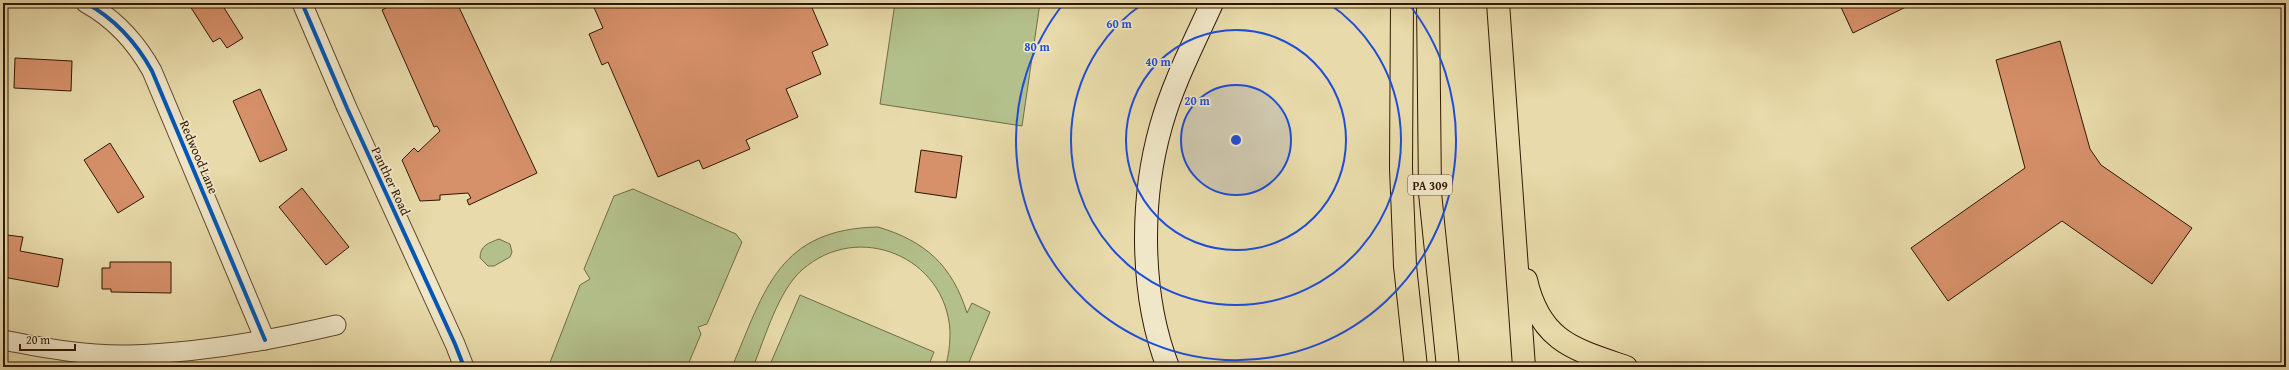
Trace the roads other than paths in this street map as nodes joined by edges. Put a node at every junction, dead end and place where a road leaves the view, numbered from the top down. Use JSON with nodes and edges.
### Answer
{"nodes":[{"id":1,"x":86,"y":3,"type":"edge"},
{"id":2,"x":302,"y":3,"type":"edge"},
{"id":3,"x":1212,"y":3,"type":"edge"},
{"id":4,"x":1402,"y":3,"type":"edge"},
{"id":5,"x":1428,"y":3,"type":"edge"},
{"id":6,"x":1498,"y":3,"type":"edge"},
{"id":7,"x":1514,"y":229,"type":"junction"},
{"id":8,"x":336,"y":325,"type":"dead end"},
{"id":9,"x":3,"y":340,"type":"edge"},
{"id":10,"x":265,"y":340,"type":"junction"},
{"id":11,"x":92,"y":360,"type":"edge"},
{"id":12,"x":464,"y":367,"type":"edge"},
{"id":13,"x":1168,"y":367,"type":"edge"},
{"id":14,"x":1416,"y":367,"type":"edge"},
{"id":15,"x":1448,"y":367,"type":"edge"},
{"id":16,"x":1524,"y":367,"type":"edge"},
{"id":17,"x":1626,"y":367,"type":"edge"}],
"edges":[{"from":1,"to":10,"type":"street","name":"Redwood Lane"},
{"from":2,"to":12,"type":"street","name":"Panther Road"},
{"from":3,"to":13,"type":"main road"},
{"from":4,"to":14,"type":"highway","number":"PA 309"},
{"from":5,"to":15,"type":"highway","number":"PA 309"},
{"from":6,"to":7,"type":"highway"},
{"from":7,"to":16,"type":"highway"},
{"from":7,"to":17,"type":"highway"},
{"from":8,"to":10,"type":"street"},
{"from":9,"to":11,"type":"street"},
{"from":10,"to":11,"type":"street"}]}
